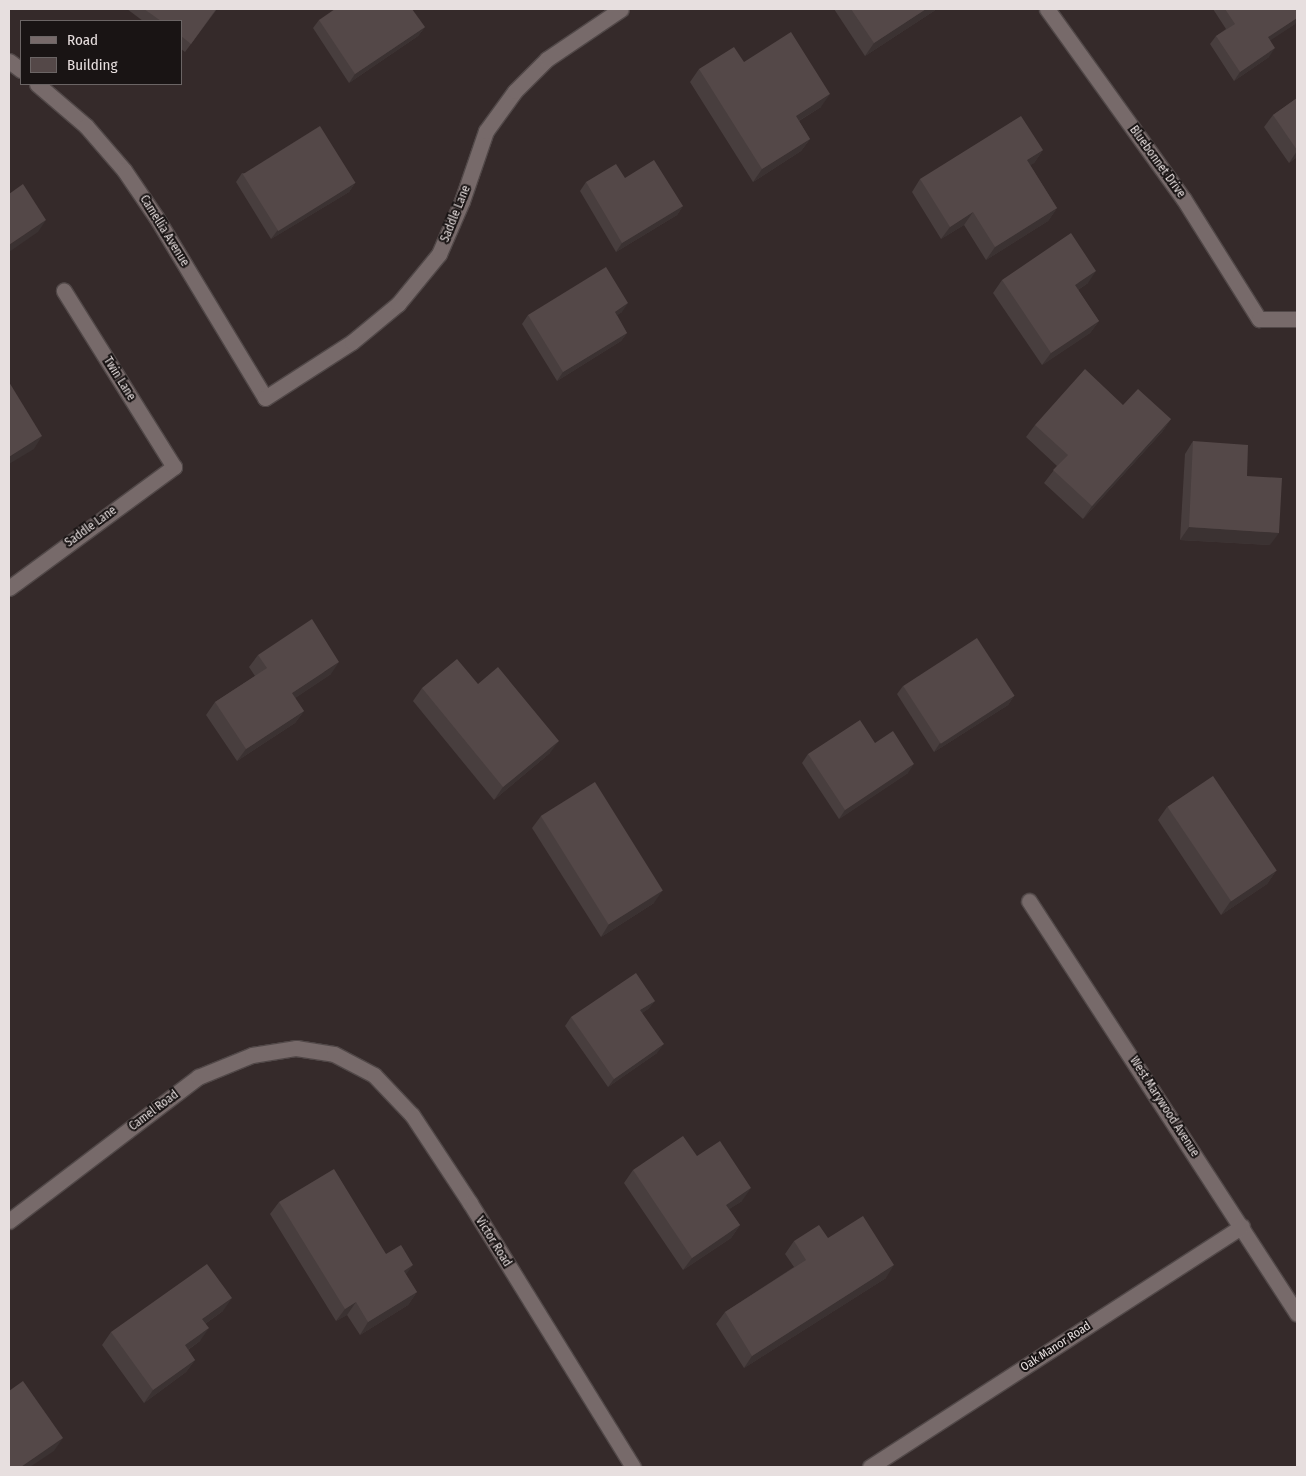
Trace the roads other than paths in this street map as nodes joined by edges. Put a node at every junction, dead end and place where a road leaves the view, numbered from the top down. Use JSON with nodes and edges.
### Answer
{"nodes":[{"id":1,"x":621,"y":9,"type":"edge"},
{"id":2,"x":1047,"y":9,"type":"edge"},
{"id":3,"x":9,"y":61,"type":"edge"},
{"id":4,"x":20,"y":69,"type":"edge"},
{"id":5,"x":38,"y":85,"type":"edge"},
{"id":6,"x":64,"y":291,"type":"dead end"},
{"id":7,"x":1297,"y":319,"type":"edge"},
{"id":8,"x":265,"y":398,"type":"joint"},
{"id":9,"x":174,"y":467,"type":"joint"},
{"id":10,"x":9,"y":588,"type":"edge"},
{"id":11,"x":1029,"y":901,"type":"dead end"},
{"id":12,"x":320,"y":1052,"type":"joint"},
{"id":13,"x":9,"y":1221,"type":"edge"},
{"id":14,"x":1242,"y":1226,"type":"junction"},
{"id":15,"x":1297,"y":1314,"type":"edge"},
{"id":16,"x":633,"y":1467,"type":"edge"},
{"id":17,"x":870,"y":1467,"type":"edge"}],
"edges":[{"from":1,"to":8,"type":"street","name":"Saddle Lane"},
{"from":2,"to":7,"type":"street","name":"Bluebonnet Drive"},
{"from":3,"to":4,"type":"street"},
{"from":5,"to":8,"type":"street","name":"Camellia Avenue"},
{"from":6,"to":9,"type":"street","name":"Twin Lane"},
{"from":9,"to":10,"type":"street","name":"Saddle Lane"},
{"from":11,"to":14,"type":"street","name":"West Marywood Avenue"},
{"from":12,"to":13,"type":"street","name":"Camel Road"},
{"from":12,"to":16,"type":"street","name":"Victor Road"},
{"from":14,"to":15,"type":"street","name":"West Marywood Avenue"},
{"from":14,"to":17,"type":"street","name":"Oak Manor Road"}]}
